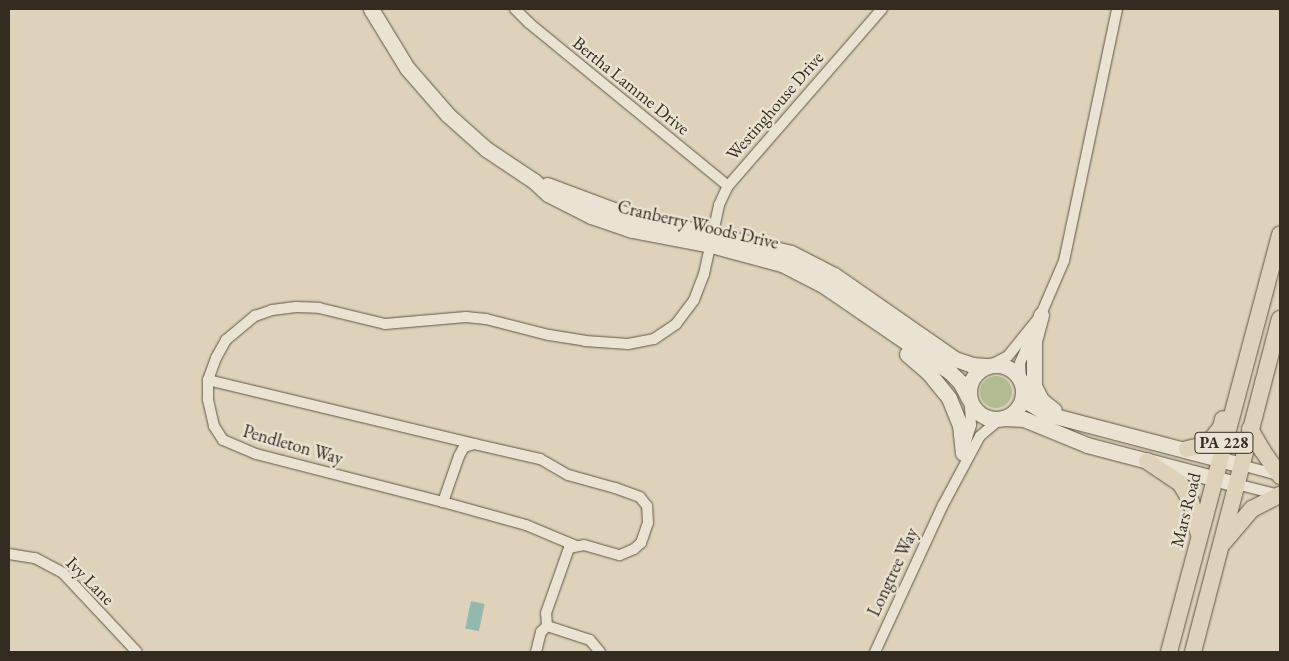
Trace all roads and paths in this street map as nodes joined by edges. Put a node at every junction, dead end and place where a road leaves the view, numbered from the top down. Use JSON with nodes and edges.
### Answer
{"nodes":[{"id":1,"x":371,"y":9,"type":"edge"},
{"id":2,"x":515,"y":9,"type":"edge"},
{"id":3,"x":882,"y":9,"type":"edge"},
{"id":4,"x":1117,"y":9,"type":"edge"},
{"id":5,"x":728,"y":186,"type":"junction"},
{"id":6,"x":1280,"y":234,"type":"edge"},
{"id":7,"x":712,"y":240,"type":"junction"},
{"id":8,"x":809,"y":278,"type":"junction"},
{"id":9,"x":1265,"y":291,"type":"junction"},
{"id":10,"x":1041,"y":315,"type":"junction"},
{"id":11,"x":1280,"y":319,"type":"edge"},
{"id":12,"x":901,"y":331,"type":"junction"},
{"id":13,"x":988,"y":366,"type":"junction"},
{"id":14,"x":208,"y":380,"type":"junction"},
{"id":15,"x":1022,"y":384,"type":"junction"},
{"id":16,"x":970,"y":401,"type":"junction"},
{"id":17,"x":1002,"y":418,"type":"junction"},
{"id":18,"x":1068,"y":419,"type":"junction"},
{"id":19,"x":1250,"y":429,"type":"junction"},
{"id":20,"x":474,"y":444,"type":"junction"},
{"id":21,"x":1187,"y":449,"type":"junction"},
{"id":22,"x":962,"y":453,"type":"junction"},
{"id":23,"x":1220,"y":459,"type":"junction"},
{"id":24,"x":1147,"y":461,"type":"junction"},
{"id":25,"x":1241,"y":465,"type":"junction"},
{"id":26,"x":1280,"y":476,"type":"edge"},
{"id":27,"x":1215,"y":478,"type":"junction"},
{"id":28,"x":1236,"y":484,"type":"junction"},
{"id":29,"x":1280,"y":495,"type":"edge"},
{"id":30,"x":443,"y":502,"type":"junction"},
{"id":31,"x":943,"y":505,"type":"junction"},
{"id":32,"x":1199,"y":540,"type":"junction"},
{"id":33,"x":576,"y":546,"type":"junction"},
{"id":34,"x":1220,"y":547,"type":"junction"},
{"id":35,"x":9,"y":554,"type":"edge"},
{"id":36,"x":546,"y":626,"type":"junction"},
{"id":37,"x":137,"y":652,"type":"edge"},
{"id":38,"x":536,"y":652,"type":"edge"},
{"id":39,"x":600,"y":652,"type":"edge"},
{"id":40,"x":875,"y":652,"type":"edge"},
{"id":41,"x":1170,"y":652,"type":"edge"},
{"id":42,"x":1193,"y":652,"type":"edge"}],
"edges":[{"from":1,"to":7,"type":"street","name":"Cranberry Woods Drive"},
{"from":2,"to":5,"type":"street","name":"Bertha Lamme Drive"},
{"from":3,"to":5,"type":"street","name":"Westinghouse Drive"},
{"from":4,"to":10,"type":"street"},
{"from":5,"to":7,"type":"street","name":"Westinghouse Drive"},
{"from":6,"to":9,"type":"main road","name":"Mars Road","number":"PA 228"},
{"from":7,"to":8,"type":"street","name":"Cranberry Woods Drive"},
{"from":7,"to":12,"type":"street","name":"Cranberry Woods Drive"},
{"from":7,"to":14,"type":"street","name":"Pendleton Way"},
{"from":8,"to":12,"type":"street","name":"Cranberry Woods Drive"},
{"from":8,"to":22,"type":"street"},
{"from":9,"to":21,"type":"main road"},
{"from":9,"to":23,"type":"main road","name":"Mars Road","number":"PA 228"},
{"from":10,"to":13,"type":"street"},
{"from":10,"to":15,"type":"street"},
{"from":10,"to":18,"type":"street"},
{"from":11,"to":19,"type":"main road","number":"PA 228"},
{"from":12,"to":13,"type":"street","name":"Cranberry Woods Drive"},
{"from":12,"to":16,"type":"street","name":"Cranberry Woods Drive"},
{"from":13,"to":15,"type":"street"},
{"from":13,"to":16,"type":"street"},
{"from":14,"to":20,"type":"street"},
{"from":14,"to":30,"type":"street","name":"Pendleton Way"},
{"from":15,"to":17,"type":"street"},
{"from":15,"to":18,"type":"street"},
{"from":16,"to":17,"type":"street"},
{"from":16,"to":22,"type":"street"},
{"from":17,"to":24,"type":"street"},
{"from":17,"to":31,"type":"street"},
{"from":18,"to":21,"type":"street"},
{"from":19,"to":25,"type":"main road","number":"PA 228"},
{"from":19,"to":26,"type":"main road"},
{"from":20,"to":30,"type":"street"},
{"from":20,"to":33,"type":"street"},
{"from":21,"to":23,"type":"street"},
{"from":22,"to":31,"type":"street"},
{"from":23,"to":25,"type":"street"},
{"from":23,"to":27,"type":"main road","name":"Mars Road","number":"PA 228"},
{"from":24,"to":27,"type":"street"},
{"from":24,"to":32,"type":"main road"},
{"from":25,"to":26,"type":"street"},
{"from":25,"to":28,"type":"main road","number":"PA 228"},
{"from":27,"to":28,"type":"street"},
{"from":27,"to":32,"type":"main road","name":"Mars Road","number":"PA 228"},
{"from":28,"to":29,"type":"street"},
{"from":28,"to":34,"type":"main road","number":"PA 228"},
{"from":29,"to":34,"type":"main road"},
{"from":30,"to":33,"type":"street","name":"Pendleton Way"},
{"from":31,"to":40,"type":"street","name":"Longtree Way"},
{"from":32,"to":41,"type":"main road","name":"Mars Road","number":"PA 228"},
{"from":33,"to":36,"type":"street"},
{"from":34,"to":42,"type":"main road","number":"PA 228"},
{"from":35,"to":37,"type":"street","name":"Ivy Lane"},
{"from":36,"to":38,"type":"street"},
{"from":36,"to":39,"type":"street"}]}
